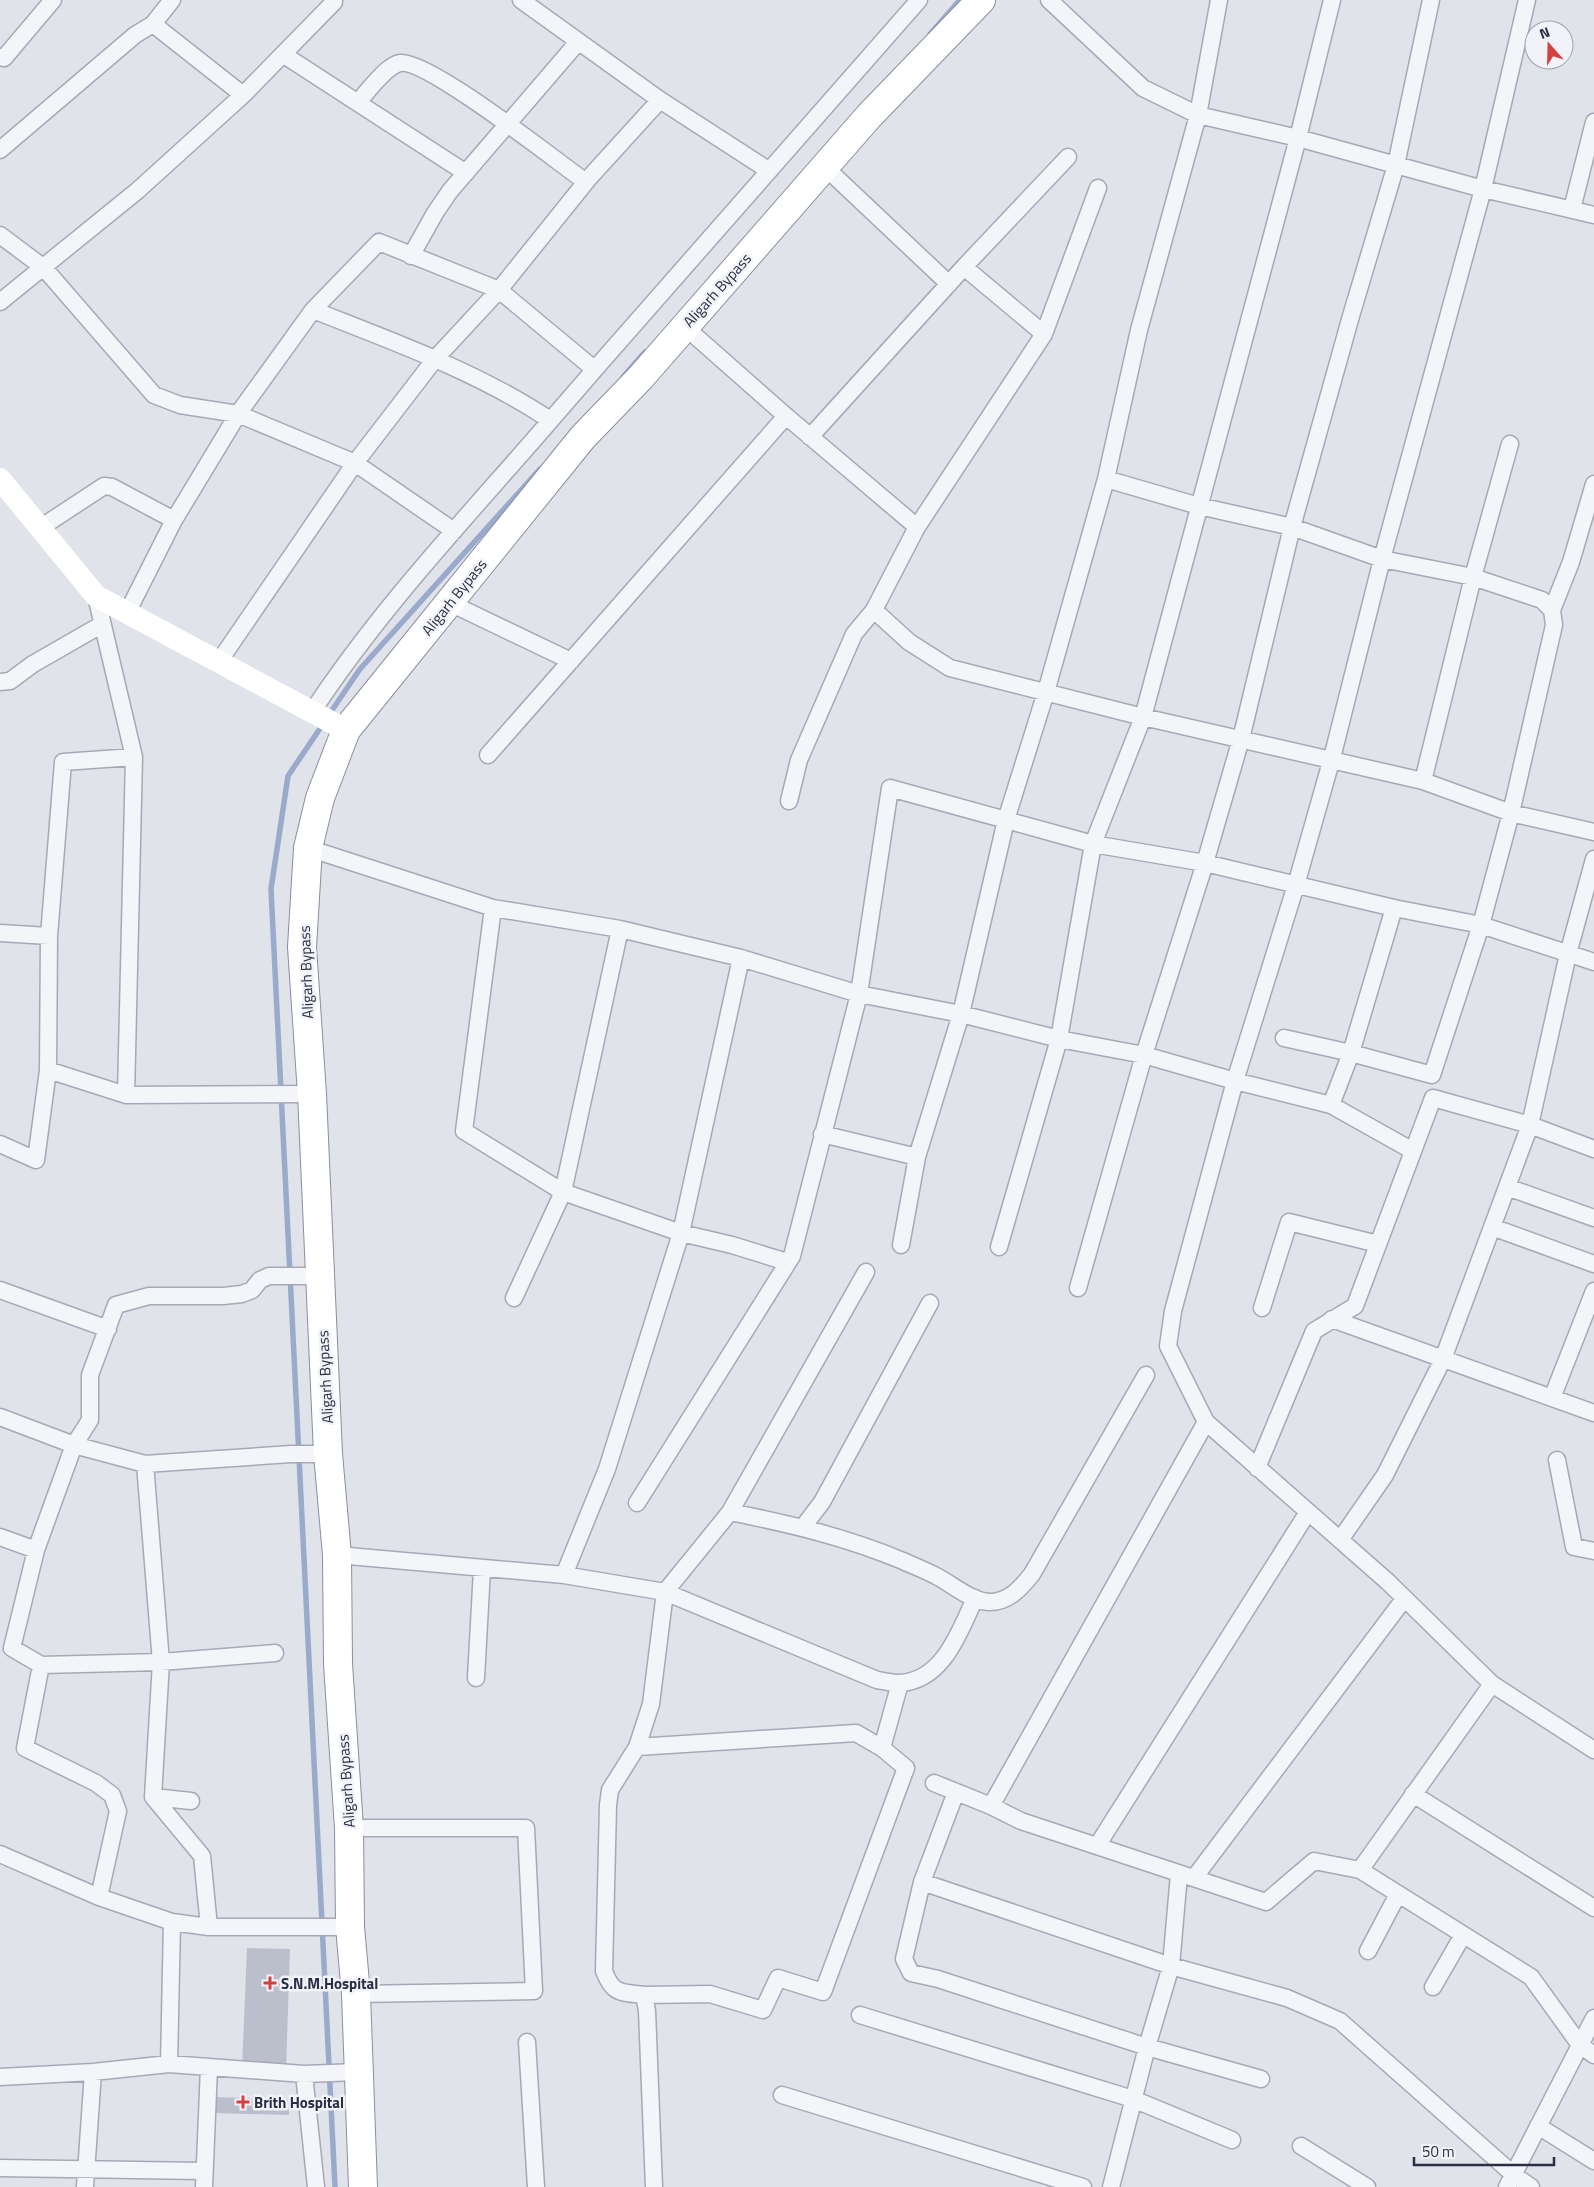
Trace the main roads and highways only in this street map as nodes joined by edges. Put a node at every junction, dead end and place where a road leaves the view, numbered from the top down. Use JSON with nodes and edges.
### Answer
{"nodes":[{"id":1,"x":981,"y":0,"type":"edge"},
{"id":2,"x":363,"y":2187,"type":"edge"}],
"edges":[{"from":1,"to":2,"type":"highway","name":"Aligarh Bypass"}]}
